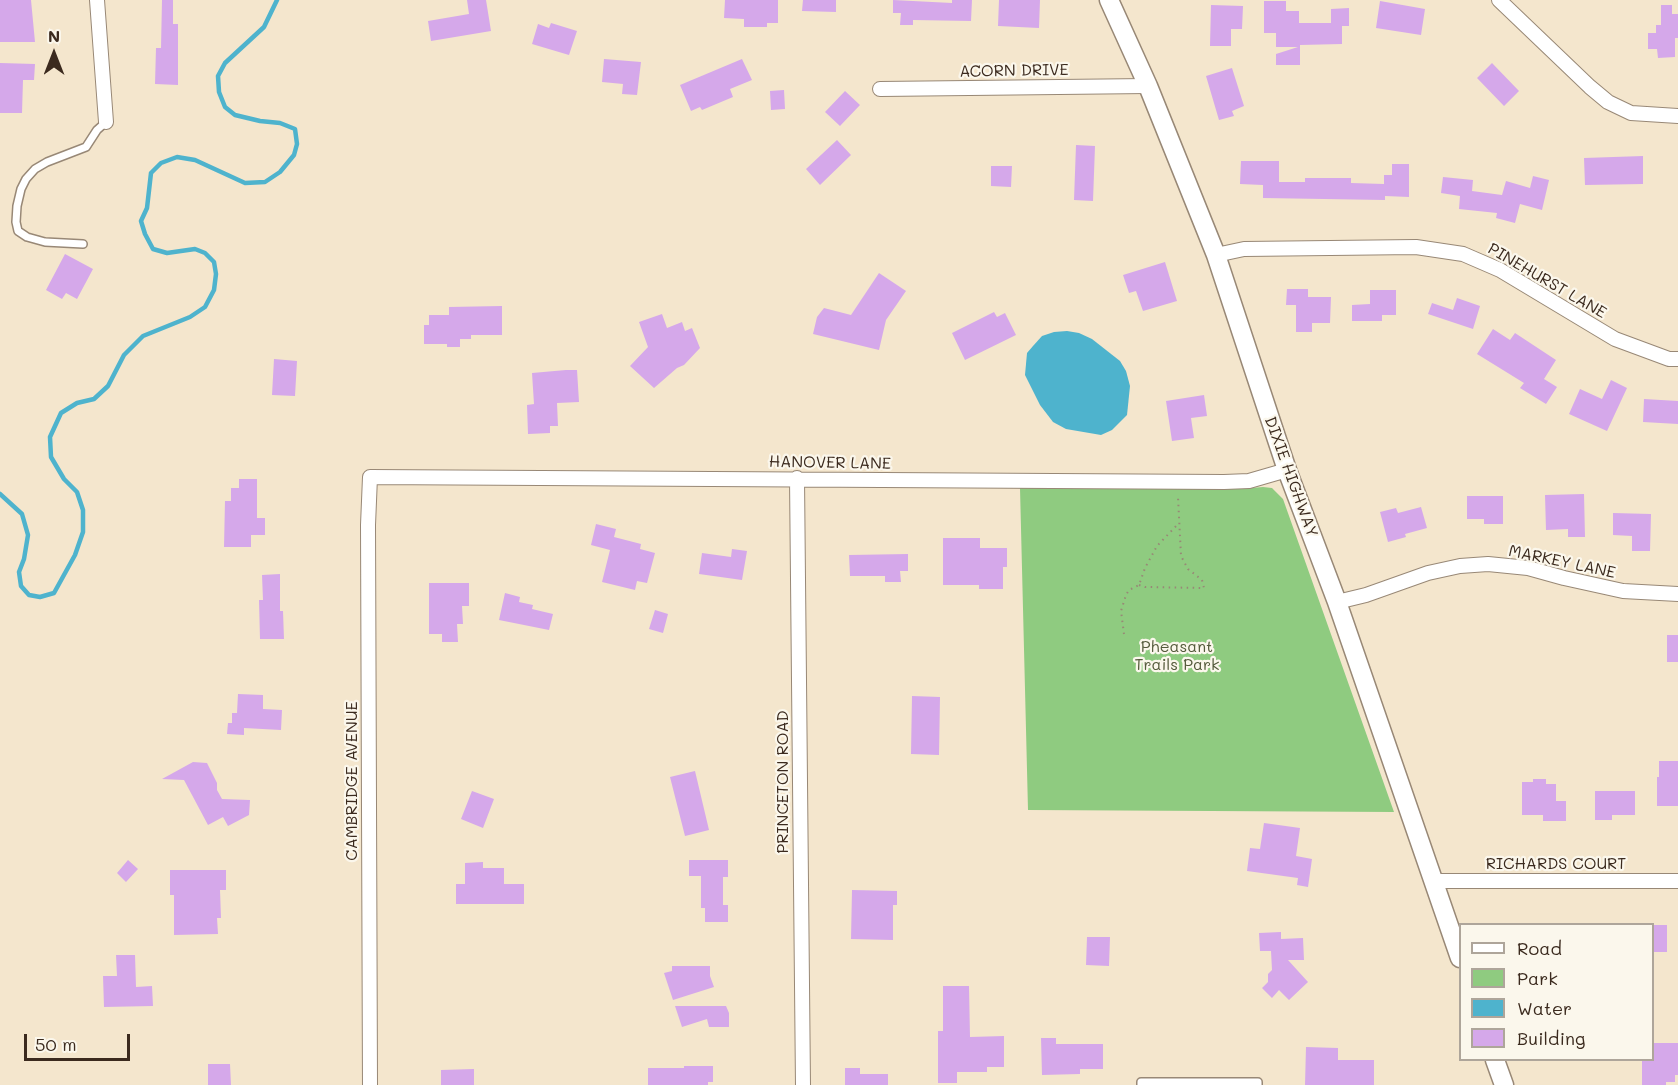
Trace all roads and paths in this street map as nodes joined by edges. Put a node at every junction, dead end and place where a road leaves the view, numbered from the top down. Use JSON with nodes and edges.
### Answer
{"nodes":[{"id":1,"x":97,"y":0,"type":"edge"},
{"id":2,"x":1109,"y":0,"type":"edge"},
{"id":3,"x":1499,"y":0,"type":"edge"},
{"id":4,"x":1148,"y":86,"type":"junction"},
{"id":5,"x":880,"y":89,"type":"dead end"},
{"id":6,"x":1678,"y":116,"type":"edge"},
{"id":7,"x":106,"y":122,"type":"joint"},
{"id":8,"x":83,"y":244,"type":"dead end"},
{"id":9,"x":1216,"y":255,"type":"junction"},
{"id":10,"x":1678,"y":359,"type":"edge"},
{"id":11,"x":1287,"y":470,"type":"junction"},
{"id":12,"x":370,"y":477,"type":"joint"},
{"id":13,"x":797,"y":478,"type":"junction"},
{"id":14,"x":1179,"y":482,"type":"junction"},
{"id":15,"x":1178,"y":524,"type":"junction"},
{"id":16,"x":1139,"y":585,"type":"junction"},
{"id":17,"x":1678,"y":594,"type":"edge"},
{"id":18,"x":1337,"y":602,"type":"junction"},
{"id":19,"x":1124,"y":634,"type":"dead end"},
{"id":20,"x":1434,"y":881,"type":"junction"},
{"id":21,"x":1678,"y":881,"type":"edge"},
{"id":22,"x":1459,"y":952,"type":"edge"},
{"id":23,"x":1496,"y":1061,"type":"edge"},
{"id":24,"x":1141,"y":1084,"type":"edge"},
{"id":25,"x":1258,"y":1084,"type":"edge"},
{"id":26,"x":370,"y":1085,"type":"edge"},
{"id":27,"x":803,"y":1085,"type":"edge"},
{"id":28,"x":1504,"y":1085,"type":"edge"}],
"edges":[{"from":1,"to":7,"type":"street"},
{"from":2,"to":4,"type":"main road","name":"DIXIE HIGHWAY"},
{"from":3,"to":6,"type":"street"},
{"from":4,"to":5,"type":"street","name":"ACORN DRIVE"},
{"from":4,"to":9,"type":"main road","name":"DIXIE HIGHWAY"},
{"from":7,"to":8,"type":"lane"},
{"from":9,"to":10,"type":"street","name":"PINEHURST LANE"},
{"from":9,"to":11,"type":"main road","name":"DIXIE HIGHWAY"},
{"from":11,"to":14,"type":"street","name":"HANOVER LANE"},
{"from":11,"to":18,"type":"main road","name":"DIXIE HIGHWAY"},
{"from":12,"to":13,"type":"street","name":"HANOVER LANE"},
{"from":12,"to":26,"type":"street","name":"CAMBRIDGE AVENUE"},
{"from":13,"to":14,"type":"street","name":"HANOVER LANE"},
{"from":13,"to":27,"type":"street","name":"PRINCETON ROAD"},
{"from":14,"to":15,"type":"path"},
{"from":15,"to":16,"type":"path"},
{"from":15,"to":16,"type":"path"},
{"from":16,"to":19,"type":"path"},
{"from":17,"to":18,"type":"street","name":"MARKEY LANE"},
{"from":18,"to":20,"type":"main road","name":"DIXIE HIGHWAY"},
{"from":20,"to":21,"type":"street","name":"RICHARDS COURT"},
{"from":20,"to":22,"type":"main road","name":"DIXIE HIGHWAY"},
{"from":23,"to":28,"type":"main road"},
{"from":24,"to":25,"type":"lane"}]}
